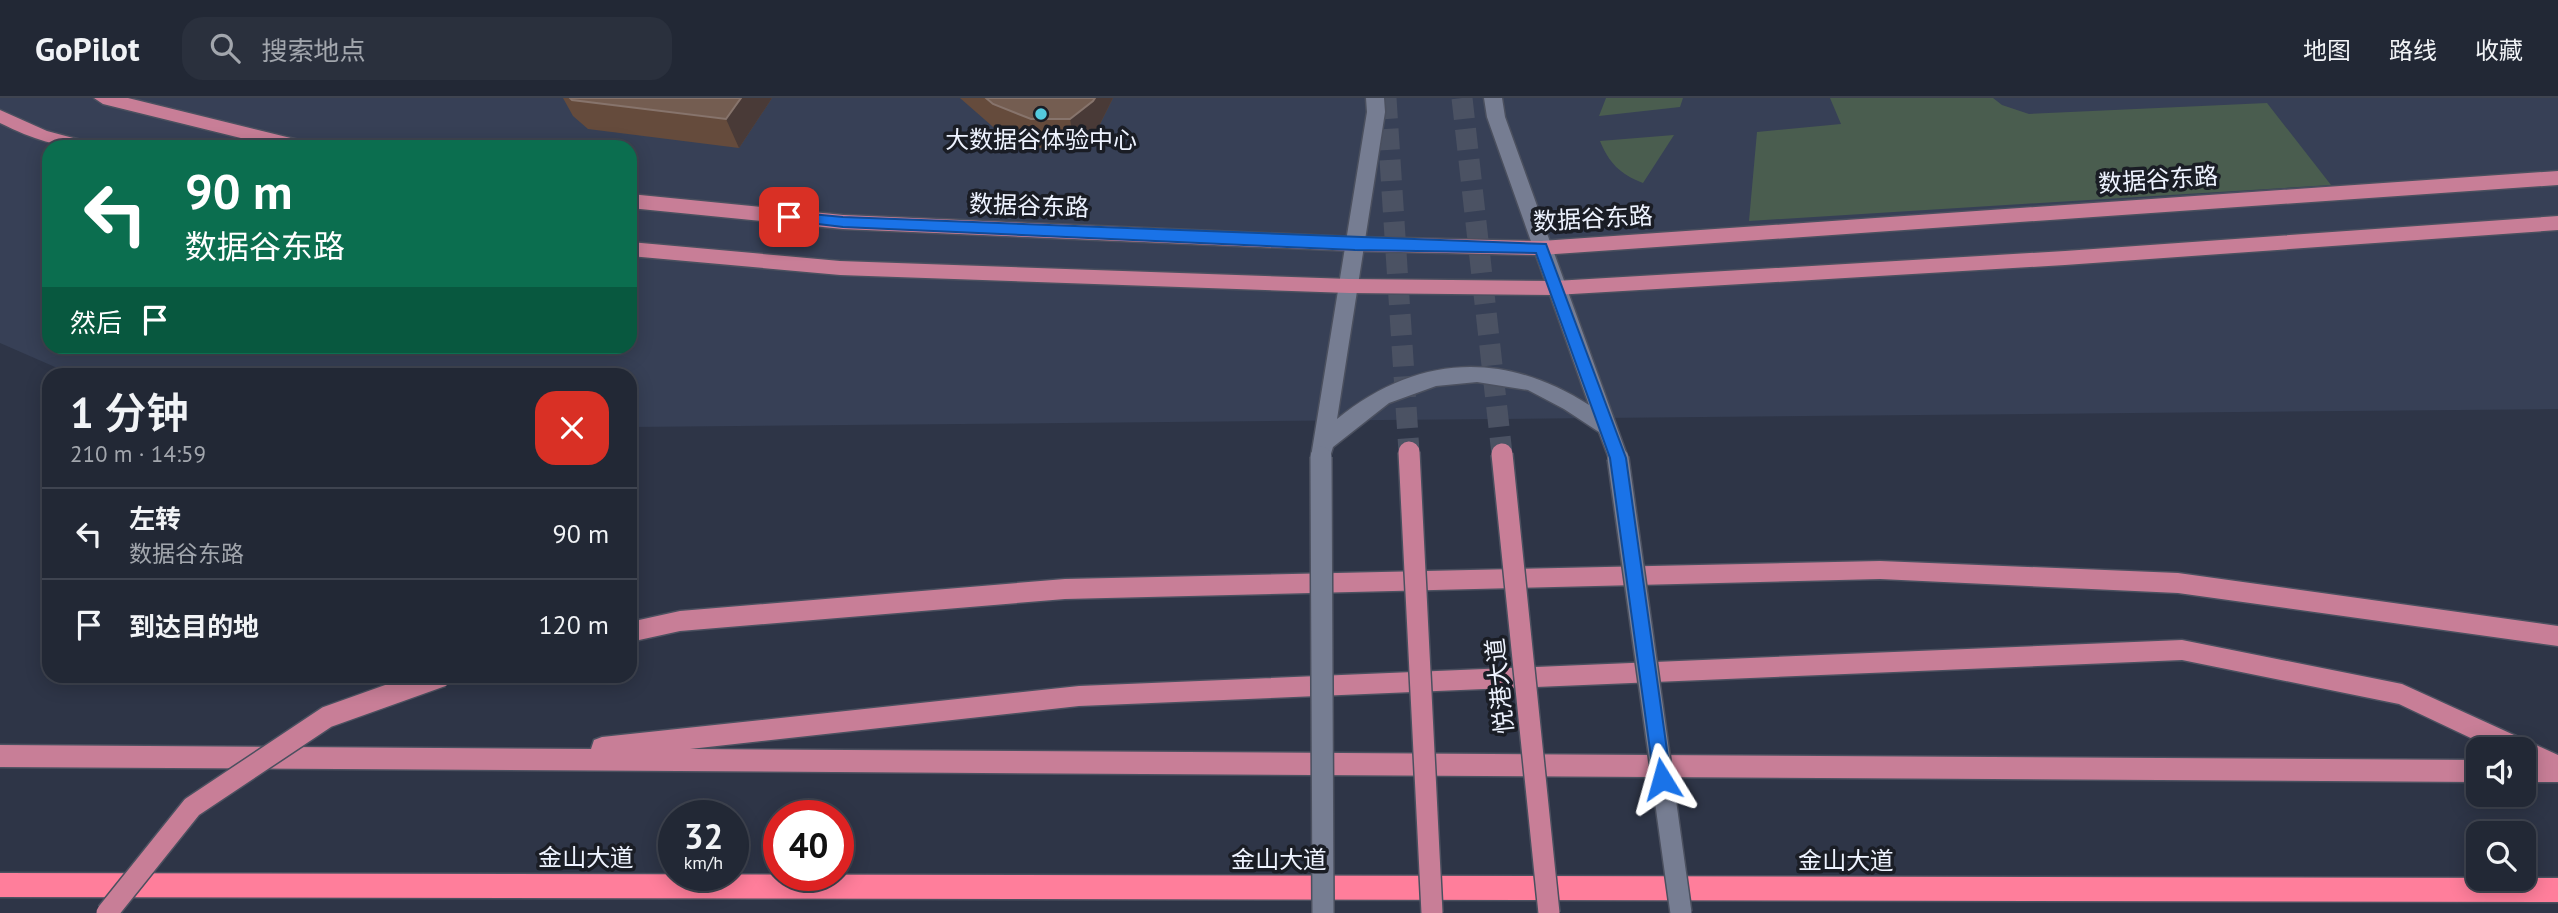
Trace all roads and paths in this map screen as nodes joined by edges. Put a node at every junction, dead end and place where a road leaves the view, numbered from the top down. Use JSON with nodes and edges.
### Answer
{"nodes":[{"id":1,"x":103,"y":98,"type":"edge"},
{"id":2,"x":1375,"y":98,"type":"edge"},
{"id":3,"x":1493,"y":98,"type":"edge"},
{"id":4,"x":0,"y":116,"type":"edge"},
{"id":5,"x":58,"y":140,"type":"edge"},
{"id":6,"x":274,"y":140,"type":"edge"},
{"id":7,"x":2558,"y":178,"type":"edge"},
{"id":8,"x":637,"y":202,"type":"edge"},
{"id":9,"x":2558,"y":223,"type":"edge"},
{"id":10,"x":1355,"y":244,"type":"junction"},
{"id":11,"x":1541,"y":248,"type":"junction"},
{"id":12,"x":637,"y":250,"type":"edge"},
{"id":13,"x":1349,"y":286,"type":"junction"},
{"id":14,"x":1555,"y":288,"type":"junction"},
{"id":15,"x":1607,"y":427,"type":"junction"},
{"id":16,"x":1322,"y":450,"type":"junction"},
{"id":17,"x":1409,"y":452,"type":"tunnel mouth"},
{"id":18,"x":1503,"y":454,"type":"tunnel mouth"},
{"id":19,"x":637,"y":630,"type":"edge"},
{"id":20,"x":2558,"y":636,"type":"edge"},
{"id":21,"x":422,"y":683,"type":"edge"},
{"id":22,"x":2493,"y":737,"type":"edge"},
{"id":23,"x":0,"y":756,"type":"edge"},
{"id":24,"x":2536,"y":758,"type":"edge"},
{"id":25,"x":501,"y":759,"type":"junction"},
{"id":26,"x":2558,"y":769,"type":"edge"},
{"id":27,"x":2536,"y":770,"type":"edge"},
{"id":28,"x":2466,"y":771,"type":"edge"},
{"id":29,"x":0,"y":885,"type":"edge"},
{"id":30,"x":2558,"y":890,"type":"edge"},
{"id":31,"x":107,"y":913,"type":"edge"},
{"id":32,"x":1323,"y":913,"type":"edge"},
{"id":33,"x":1432,"y":913,"type":"edge"},
{"id":34,"x":1549,"y":913,"type":"edge"},
{"id":35,"x":1681,"y":913,"type":"edge"}],
"edges":[{"from":1,"to":6,"type":"main road"},
{"from":2,"to":10,"type":"street"},
{"from":3,"to":11,"type":"street"},
{"from":4,"to":5,"type":"main road"},
{"from":7,"to":11,"type":"main road","name":"数据谷东路"},
{"from":8,"to":10,"type":"main road","name":"数据谷东路"},
{"from":9,"to":14,"type":"main road"},
{"from":10,"to":11,"type":"main road","name":"数据谷东路"},
{"from":10,"to":13,"type":"street"},
{"from":11,"to":14,"type":"street"},
{"from":12,"to":13,"type":"main road"},
{"from":13,"to":14,"type":"main road"},
{"from":13,"to":16,"type":"street"},
{"from":14,"to":15,"type":"street"},
{"from":15,"to":16,"type":"street"},
{"from":15,"to":35,"type":"street","bridge":true},
{"from":16,"to":32,"type":"street","bridge":true},
{"from":17,"to":33,"type":"main road","bridge":true},
{"from":18,"to":34,"type":"main road","name":"悦港大道","bridge":true},
{"from":19,"to":20,"type":"main road"},
{"from":21,"to":31,"type":"main road","bridge":true},
{"from":22,"to":25,"type":"main road","bridge":true},
{"from":23,"to":25,"type":"main road"},
{"from":24,"to":26,"type":"main road"},
{"from":25,"to":28,"type":"main road"},
{"from":26,"to":27,"type":"main road"},
{"from":29,"to":30,"type":"highway","name":"金山大道"}]}
